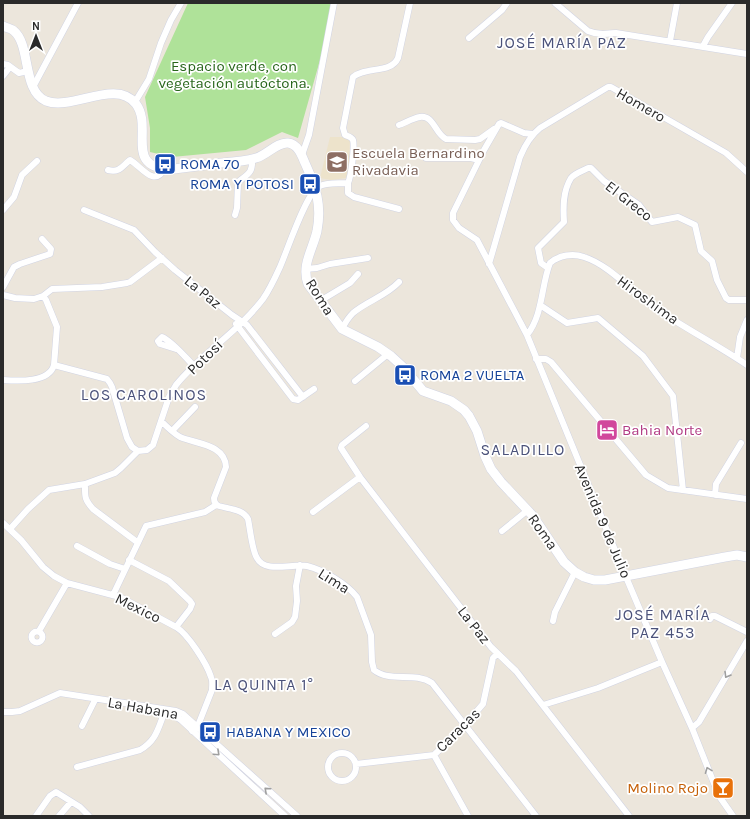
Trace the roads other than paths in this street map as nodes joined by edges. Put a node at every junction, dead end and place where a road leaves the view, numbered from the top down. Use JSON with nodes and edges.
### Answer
{"nodes":[{"id":1,"x":78,"y":3,"type":"edge"},
{"id":2,"x":181,"y":3,"type":"edge"},
{"id":3,"x":334,"y":3,"type":"edge"},
{"id":4,"x":410,"y":3,"type":"edge"},
{"id":5,"x":507,"y":3,"type":"edge"},
{"id":6,"x":555,"y":3,"type":"edge"},
{"id":7,"x":677,"y":3,"type":"edge"},
{"id":8,"x":732,"y":3,"type":"edge"},
{"id":9,"x":3,"y":26,"type":"edge"},
{"id":10,"x":469,"y":38,"type":"dead end"},
{"id":11,"x":670,"y":41,"type":"junction"},
{"id":12,"x":703,"y":46,"type":"junction"},
{"id":13,"x":747,"y":54,"type":"edge"},
{"id":14,"x":3,"y":64,"type":"edge"},
{"id":15,"x":10,"y":67,"type":"junction"},
{"id":16,"x":28,"y":71,"type":"junction"},
{"id":17,"x":3,"y":76,"type":"edge"},
{"id":18,"x":33,"y":87,"type":"junction"},
{"id":19,"x":134,"y":102,"type":"junction"},
{"id":20,"x":398,"y":125,"type":"dead end"},
{"id":21,"x":497,"y":127,"type":"junction"},
{"id":22,"x":533,"y":134,"type":"junction"},
{"id":23,"x":302,"y":155,"type":"junction"},
{"id":24,"x":426,"y":158,"type":"dead end"},
{"id":25,"x":252,"y":159,"type":"junction"},
{"id":26,"x":480,"y":160,"type":"junction"},
{"id":27,"x":37,"y":162,"type":"dead end"},
{"id":28,"x":164,"y":169,"type":"junction"},
{"id":29,"x":108,"y":170,"type":"dead end"},
{"id":30,"x":747,"y":172,"type":"edge"},
{"id":31,"x":348,"y":183,"type":"junction"},
{"id":32,"x":316,"y":188,"type":"junction"},
{"id":33,"x":399,"y":209,"type":"dead end"},
{"id":34,"x":3,"y":210,"type":"edge"},
{"id":35,"x":84,"y":210,"type":"dead end"},
{"id":36,"x":235,"y":215,"type":"dead end"},
{"id":37,"x":42,"y":239,"type":"dead end"},
{"id":38,"x":162,"y":258,"type":"junction"},
{"id":39,"x":368,"y":258,"type":"dead end"},
{"id":40,"x":489,"y":264,"type":"junction"},
{"id":41,"x":548,"y":268,"type":"junction"},
{"id":42,"x":305,"y":269,"type":"junction"},
{"id":43,"x":358,"y":274,"type":"dead end"},
{"id":44,"x":399,"y":282,"type":"dead end"},
{"id":45,"x":3,"y":287,"type":"edge"},
{"id":46,"x":3,"y":295,"type":"edge"},
{"id":47,"x":43,"y":296,"type":"junction"},
{"id":48,"x":747,"y":300,"type":"edge"},
{"id":49,"x":320,"y":301,"type":"junction"},
{"id":50,"x":540,"y":305,"type":"junction"},
{"id":51,"x":232,"y":315,"type":"junction"},
{"id":52,"x":747,"y":320,"type":"edge"},
{"id":53,"x":242,"y":321,"type":"junction"},
{"id":54,"x":237,"y":326,"type":"junction"},
{"id":55,"x":342,"y":329,"type":"junction"},
{"id":56,"x":527,"y":335,"type":"junction"},
{"id":57,"x":176,"y":349,"type":"dead end"},
{"id":58,"x":388,"y":354,"type":"junction"},
{"id":59,"x":736,"y":358,"type":"junction"},
{"id":60,"x":536,"y":359,"type":"junction"},
{"id":61,"x":54,"y":365,"type":"junction"},
{"id":62,"x":747,"y":365,"type":"edge"},
{"id":63,"x":194,"y":366,"type":"junction"},
{"id":64,"x":3,"y":380,"type":"edge"},
{"id":65,"x":355,"y":381,"type":"dead end"},
{"id":66,"x":314,"y":389,"type":"dead end"},
{"id":67,"x":303,"y":397,"type":"junction"},
{"id":68,"x":195,"y":407,"type":"dead end"},
{"id":69,"x":161,"y":421,"type":"junction"},
{"id":70,"x":366,"y":426,"type":"dead end"},
{"id":71,"x":172,"y":431,"type":"junction"},
{"id":72,"x":741,"y":443,"type":"dead end"},
{"id":73,"x":138,"y":451,"type":"junction"},
{"id":74,"x":360,"y":477,"type":"junction"},
{"id":75,"x":85,"y":484,"type":"junction"},
{"id":76,"x":683,"y":490,"type":"junction"},
{"id":77,"x":715,"y":495,"type":"junction"},
{"id":78,"x":747,"y":499,"type":"edge"},
{"id":79,"x":216,"y":505,"type":"junction"},
{"id":80,"x":528,"y":510,"type":"junction"},
{"id":81,"x":313,"y":512,"type":"dead end"},
{"id":82,"x":3,"y":523,"type":"edge"},
{"id":83,"x":10,"y":529,"type":"junction"},
{"id":84,"x":502,"y":531,"type":"dead end"},
{"id":85,"x":138,"y":542,"type":"junction"},
{"id":86,"x":77,"y":546,"type":"dead end"},
{"id":87,"x":747,"y":556,"type":"edge"},
{"id":88,"x":129,"y":560,"type":"junction"},
{"id":89,"x":300,"y":565,"type":"junction"},
{"id":90,"x":125,"y":569,"type":"junction"},
{"id":91,"x":575,"y":572,"type":"junction"},
{"id":92,"x":626,"y":577,"type":"junction"},
{"id":93,"x":67,"y":582,"type":"junction"},
{"id":94,"x":113,"y":595,"type":"junction"},
{"id":95,"x":710,"y":620,"type":"dead end"},
{"id":96,"x":553,"y":621,"type":"dead end"},
{"id":97,"x":176,"y":627,"type":"junction"},
{"id":98,"x":39,"y":631,"type":"dead end"},
{"id":99,"x":747,"y":632,"type":"edge"},
{"id":100,"x":276,"y":634,"type":"dead end"},
{"id":101,"x":747,"y":641,"type":"edge"},
{"id":102,"x":497,"y":654,"type":"junction"},
{"id":103,"x":662,"y":662,"type":"junction"},
{"id":104,"x":95,"y":700,"type":"junction"},
{"id":105,"x":543,"y":705,"type":"junction"},
{"id":106,"x":165,"y":710,"type":"junction"},
{"id":107,"x":3,"y":712,"type":"edge"},
{"id":108,"x":82,"y":726,"type":"dead end"},
{"id":109,"x":464,"y":726,"type":"junction"},
{"id":110,"x":195,"y":728,"type":"junction"},
{"id":111,"x":692,"y":728,"type":"junction"},
{"id":112,"x":434,"y":755,"type":"junction"},
{"id":113,"x":356,"y":764,"type":"junction"},
{"id":114,"x":77,"y":768,"type":"dead end"},
{"id":115,"x":71,"y":802,"type":"junction"},
{"id":116,"x":290,"y":810,"type":"junction"},
{"id":117,"x":36,"y":816,"type":"edge"},
{"id":118,"x":59,"y":816,"type":"edge"},
{"id":119,"x":89,"y":816,"type":"edge"},
{"id":120,"x":284,"y":816,"type":"edge"},
{"id":121,"x":296,"y":816,"type":"edge"},
{"id":122,"x":468,"y":816,"type":"edge"},
{"id":123,"x":536,"y":816,"type":"edge"},
{"id":124,"x":629,"y":816,"type":"edge"},
{"id":125,"x":733,"y":816,"type":"edge"}],
"edges":[{"from":1,"to":18,"type":"street"},
{"from":2,"to":19,"type":"street"},
{"from":3,"to":23,"type":"street"},
{"from":4,"to":31,"type":"street"},
{"from":5,"to":10,"type":"street"},
{"from":6,"to":11,"type":"street"},
{"from":7,"to":11,"type":"street"},
{"from":8,"to":12,"type":"street"},
{"from":9,"to":16,"type":"main road"},
{"from":11,"to":12,"type":"street"},
{"from":12,"to":13,"type":"street"},
{"from":14,"to":15,"type":"street"},
{"from":15,"to":16,"type":"street"},
{"from":15,"to":17,"type":"street"},
{"from":16,"to":18,"type":"main road"},
{"from":18,"to":19,"type":"main road"},
{"from":19,"to":28,"type":"main road"},
{"from":20,"to":21,"type":"street"},
{"from":21,"to":22,"type":"street"},
{"from":21,"to":26,"type":"street"},
{"from":22,"to":30,"type":"street","name":"Homero"},
{"from":22,"to":40,"type":"street"},
{"from":23,"to":25,"type":"main road","name":"Roma"},
{"from":23,"to":32,"type":"main road","name":"Roma"},
{"from":24,"to":26,"type":"street"},
{"from":25,"to":28,"type":"main road","name":"Roma"},
{"from":25,"to":36,"type":"street"},
{"from":26,"to":40,"type":"street","name":"Avenida 9 de Julio"},
{"from":27,"to":34,"type":"street"},
{"from":28,"to":29,"type":"street"},
{"from":31,"to":32,"type":"street"},
{"from":31,"to":33,"type":"street"},
{"from":32,"to":42,"type":"main road","name":"Roma"},
{"from":32,"to":53,"type":"street","name":"Potosí"},
{"from":35,"to":38,"type":"street","name":"La Paz"},
{"from":37,"to":45,"type":"street"},
{"from":38,"to":47,"type":"street"},
{"from":38,"to":51,"type":"street","name":"La Paz"},
{"from":39,"to":42,"type":"street"},
{"from":40,"to":56,"type":"street","name":"Avenida 9 de Julio"},
{"from":41,"to":48,"type":"street","name":"El Greco"},
{"from":41,"to":50,"type":"street"},
{"from":41,"to":59,"type":"street","name":"Hiroshima"},
{"from":42,"to":49,"type":"main road","name":"Roma"},
{"from":43,"to":49,"type":"street"},
{"from":44,"to":55,"type":"street"},
{"from":46,"to":47,"type":"street"},
{"from":47,"to":61,"type":"street"},
{"from":49,"to":55,"type":"main road","name":"Roma"},
{"from":50,"to":56,"type":"street"},
{"from":50,"to":76,"type":"street"},
{"from":51,"to":53,"type":"street","name":"La Paz"},
{"from":51,"to":54,"type":"street"},
{"from":52,"to":59,"type":"street"},
{"from":53,"to":54,"type":"street","name":"Potosí"},
{"from":53,"to":67,"type":"street","name":"La Paz"},
{"from":54,"to":63,"type":"street","name":"Potosí"},
{"from":54,"to":67,"type":"street"},
{"from":55,"to":58,"type":"main road","name":"Roma"},
{"from":56,"to":60,"type":"street","name":"Avenida 9 de Julio"},
{"from":57,"to":63,"type":"street"},
{"from":58,"to":65,"type":"street"},
{"from":58,"to":80,"type":"main road","name":"Roma"},
{"from":59,"to":62,"type":"street","name":"Hiroshima"},
{"from":60,"to":76,"type":"street"},
{"from":60,"to":92,"type":"street","name":"Avenida 9 de Julio"},
{"from":61,"to":64,"type":"street"},
{"from":61,"to":73,"type":"street"},
{"from":63,"to":69,"type":"street","name":"Potosí"},
{"from":66,"to":67,"type":"street"},
{"from":68,"to":71,"type":"street"},
{"from":69,"to":71,"type":"street"},
{"from":69,"to":73,"type":"street","name":"Potosí"},
{"from":70,"to":74,"type":"street","name":"La Paz"},
{"from":71,"to":79,"type":"street"},
{"from":72,"to":77,"type":"street"},
{"from":73,"to":75,"type":"street","name":"Potosí"},
{"from":74,"to":81,"type":"street"},
{"from":74,"to":102,"type":"street","name":"La Paz"},
{"from":75,"to":83,"type":"street","name":"Potosí"},
{"from":75,"to":85,"type":"street"},
{"from":76,"to":77,"type":"street"},
{"from":77,"to":78,"type":"street"},
{"from":79,"to":85,"type":"street"},
{"from":79,"to":89,"type":"street","name":"Lima"},
{"from":80,"to":84,"type":"street"},
{"from":80,"to":91,"type":"main road","name":"Roma"},
{"from":82,"to":83,"type":"street","name":"Mexico"},
{"from":83,"to":93,"type":"street","name":"Mexico"},
{"from":85,"to":88,"type":"street"},
{"from":86,"to":90,"type":"street"},
{"from":87,"to":92,"type":"main road","name":"Roma"},
{"from":88,"to":90,"type":"street"},
{"from":88,"to":97,"type":"street"},
{"from":89,"to":100,"type":"street"},
{"from":89,"to":109,"type":"street","name":"Lima"},
{"from":90,"to":94,"type":"street"},
{"from":91,"to":92,"type":"main road","name":"Roma"},
{"from":91,"to":96,"type":"street"},
{"from":92,"to":103,"type":"street","name":"Avenida 9 de Julio"},
{"from":93,"to":94,"type":"street","name":"Mexico"},
{"from":93,"to":98,"type":"street"},
{"from":94,"to":97,"type":"street","name":"Mexico"},
{"from":95,"to":99,"type":"street"},
{"from":97,"to":110,"type":"street","name":"Mexico"},
{"from":101,"to":111,"type":"street","one_way":true},
{"from":102,"to":105,"type":"street","name":"La Paz"},
{"from":102,"to":109,"type":"street","name":"Caracas"},
{"from":103,"to":105,"type":"street"},
{"from":103,"to":111,"type":"street","name":"Avenida 9 de Julio"},
{"from":104,"to":106,"type":"street","name":"La Habana"},
{"from":104,"to":107,"type":"street","name":"La Habana"},
{"from":104,"to":108,"type":"street"},
{"from":105,"to":124,"type":"street","name":"La Paz"},
{"from":106,"to":110,"type":"street","name":"La Habana"},
{"from":106,"to":114,"type":"street"},
{"from":109,"to":112,"type":"street","name":"Caracas"},
{"from":109,"to":123,"type":"street","name":"Lima"},
{"from":116,"to":110,"type":"street","name":"La Habana","one_way":true},
{"from":110,"to":120,"type":"street","one_way":true},
{"from":125,"to":111,"type":"street","name":"Avenida 9 de Julio","one_way":true},
{"from":112,"to":113,"type":"street","name":"Caracas"},
{"from":112,"to":122,"type":"street"},
{"from":113,"to":113,"type":"street"},
{"from":115,"to":117,"type":"street"},
{"from":115,"to":118,"type":"street"},
{"from":115,"to":119,"type":"street"},
{"from":116,"to":120,"type":"street"},
{"from":116,"to":121,"type":"street","name":"La Habana"}]}
